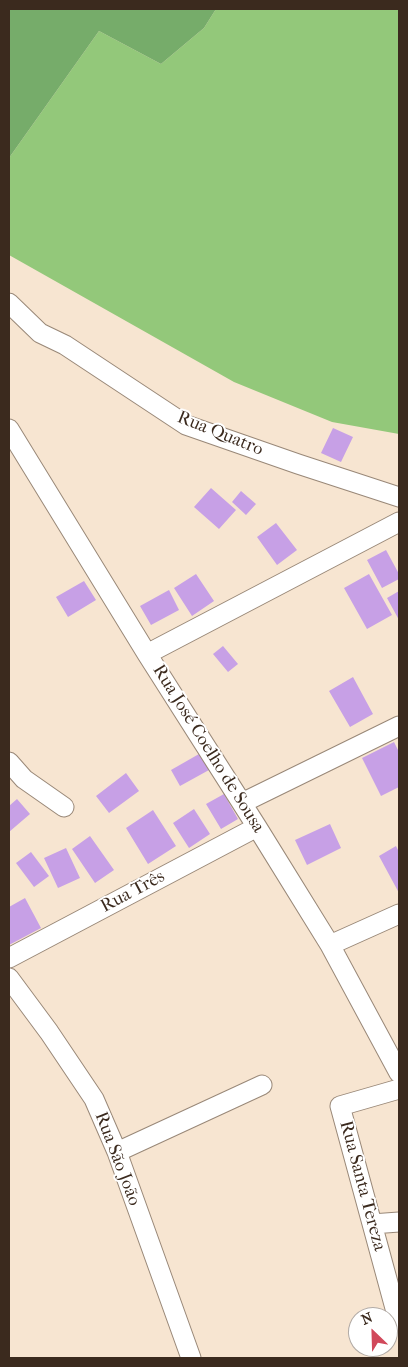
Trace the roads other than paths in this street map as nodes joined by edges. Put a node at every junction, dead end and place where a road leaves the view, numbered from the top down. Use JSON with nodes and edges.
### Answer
{"nodes":[{"id":1,"x":9,"y":304,"type":"edge"},
{"id":2,"x":9,"y":428,"type":"edge"},
{"id":3,"x":399,"y":497,"type":"edge"},
{"id":4,"x":399,"y":522,"type":"edge"},
{"id":5,"x":147,"y":654,"type":"junction"},
{"id":6,"x":399,"y":726,"type":"edge"},
{"id":7,"x":9,"y":762,"type":"edge"},
{"id":8,"x":242,"y":802,"type":"junction"},
{"id":9,"x":64,"y":807,"type":"dead end"},
{"id":10,"x":257,"y":826,"type":"junction"},
{"id":11,"x":399,"y":914,"type":"edge"},
{"id":12,"x":330,"y":945,"type":"junction"},
{"id":13,"x":9,"y":958,"type":"edge"},
{"id":14,"x":9,"y":978,"type":"edge"},
{"id":15,"x":399,"y":1073,"type":"edge"},
{"id":16,"x":262,"y":1086,"type":"dead end"},
{"id":17,"x":399,"y":1089,"type":"edge"},
{"id":18,"x":117,"y":1152,"type":"junction"},
{"id":19,"x":399,"y":1222,"type":"edge"},
{"id":20,"x":372,"y":1224,"type":"junction"},
{"id":21,"x":394,"y":1283,"type":"edge"},
{"id":22,"x":399,"y":1323,"type":"edge"},
{"id":23,"x":191,"y":1358,"type":"edge"}],
"edges":[{"from":1,"to":3,"type":"street","name":"Rua Quatro"},
{"from":2,"to":5,"type":"street","name":"Rua José Coelho de Sousa"},
{"from":4,"to":5,"type":"street"},
{"from":5,"to":8,"type":"street","name":"Rua José Coelho de Sousa"},
{"from":6,"to":8,"type":"street"},
{"from":7,"to":9,"type":"street"},
{"from":8,"to":10,"type":"street","name":"Rua José Coelho de Sousa"},
{"from":10,"to":12,"type":"street","name":"Rua José Coelho de Sousa"},
{"from":10,"to":13,"type":"street","name":"Rua Três"},
{"from":11,"to":12,"type":"street"},
{"from":12,"to":15,"type":"street","name":"Rua José Coelho de Sousa"},
{"from":14,"to":18,"type":"street","name":"Rua São João"},
{"from":16,"to":18,"type":"street"},
{"from":17,"to":20,"type":"street","name":"Rua Santa Tereza"},
{"from":18,"to":23,"type":"street","name":"Rua São João"},
{"from":19,"to":20,"type":"street"},
{"from":20,"to":21,"type":"street","name":"Rua Santa Tereza"},
{"from":21,"to":22,"type":"street","name":"Rua Santa Tereza"}]}
